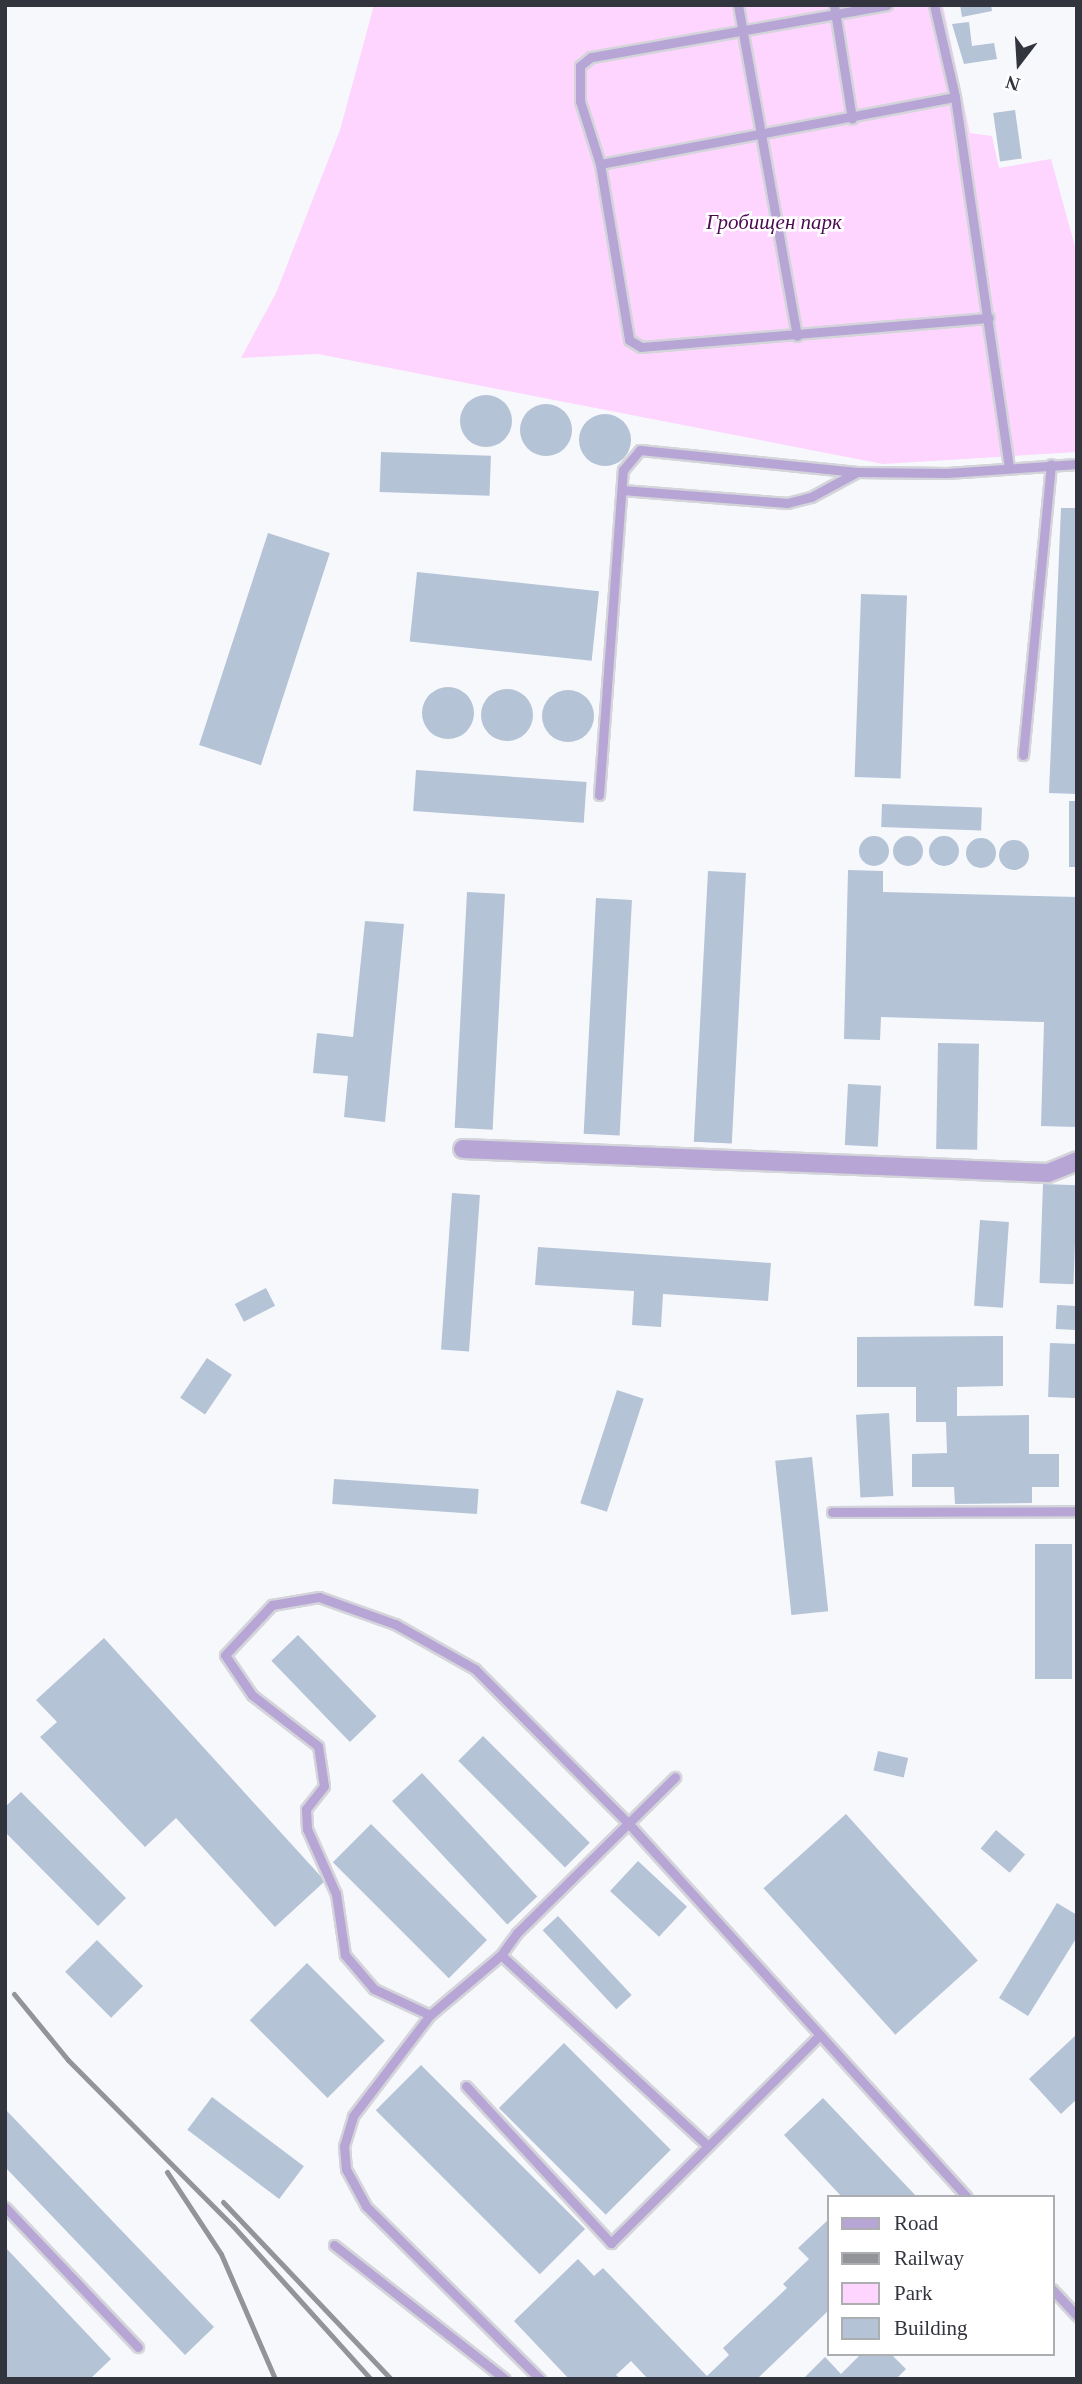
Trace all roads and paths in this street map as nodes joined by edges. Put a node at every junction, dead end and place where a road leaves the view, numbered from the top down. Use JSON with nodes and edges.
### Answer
{"nodes":[{"id":1,"x":738,"y":5,"type":"edge"},
{"id":2,"x":887,"y":5,"type":"edge"},
{"id":3,"x":934,"y":5,"type":"edge"},
{"id":4,"x":834,"y":9,"type":"edge"},
{"id":5,"x":742,"y":34,"type":"junction"},
{"id":6,"x":955,"y":97,"type":"junction"},
{"id":7,"x":852,"y":119,"type":"junction"},
{"id":8,"x":762,"y":135,"type":"junction"},
{"id":9,"x":600,"y":164,"type":"junction"},
{"id":10,"x":989,"y":318,"type":"junction"},
{"id":11,"x":797,"y":336,"type":"junction"},
{"id":12,"x":1051,"y":464,"type":"junction"},
{"id":13,"x":1077,"y":464,"type":"edge"},
{"id":14,"x":1009,"y":468,"type":"junction"},
{"id":15,"x":857,"y":472,"type":"junction"},
{"id":16,"x":622,"y":490,"type":"junction"},
{"id":17,"x":1023,"y":755,"type":"dead end"},
{"id":18,"x":599,"y":795,"type":"dead end"},
{"id":19,"x":463,"y":1149,"type":"dead end"},
{"id":20,"x":1077,"y":1161,"type":"edge"},
{"id":21,"x":1077,"y":1511,"type":"edge"},
{"id":22,"x":832,"y":1512,"type":"dead end"},
{"id":23,"x":676,"y":1777,"type":"dead end"},
{"id":24,"x":629,"y":1824,"type":"junction"},
{"id":25,"x":501,"y":1955,"type":"junction"},
{"id":26,"x":430,"y":2015,"type":"junction"},
{"id":27,"x":818,"y":2037,"type":"junction"},
{"id":28,"x":466,"y":2086,"type":"dead end"},
{"id":29,"x":707,"y":2145,"type":"junction"},
{"id":30,"x":965,"y":2195,"type":"edge"},
{"id":31,"x":5,"y":2207,"type":"edge"},
{"id":32,"x":334,"y":2245,"type":"dead end"},
{"id":33,"x":1054,"y":2291,"type":"edge"},
{"id":34,"x":1077,"y":2316,"type":"edge"},
{"id":35,"x":138,"y":2347,"type":"dead end"},
{"id":36,"x":505,"y":2379,"type":"edge"},
{"id":37,"x":540,"y":2379,"type":"edge"}],
"edges":[{"from":1,"to":5,"type":"lane"},
{"from":2,"to":4,"type":"lane"},
{"from":3,"to":6,"type":"lane"},
{"from":4,"to":5,"type":"lane"},
{"from":4,"to":7,"type":"lane"},
{"from":5,"to":8,"type":"lane"},
{"from":5,"to":9,"type":"lane"},
{"from":6,"to":7,"type":"lane"},
{"from":6,"to":10,"type":"lane"},
{"from":7,"to":8,"type":"lane"},
{"from":8,"to":9,"type":"lane"},
{"from":8,"to":11,"type":"lane"},
{"from":9,"to":11,"type":"lane"},
{"from":10,"to":11,"type":"lane"},
{"from":10,"to":14,"type":"lane"},
{"from":12,"to":13,"type":"lane"},
{"from":12,"to":14,"type":"lane"},
{"from":12,"to":17,"type":"lane"},
{"from":14,"to":15,"type":"lane"},
{"from":15,"to":16,"type":"lane"},
{"from":15,"to":16,"type":"lane"},
{"from":16,"to":18,"type":"lane"},
{"from":19,"to":20,"type":"street"},
{"from":21,"to":22,"type":"lane"},
{"from":23,"to":24,"type":"lane"},
{"from":24,"to":25,"type":"lane"},
{"from":24,"to":26,"type":"lane"},
{"from":24,"to":27,"type":"lane"},
{"from":25,"to":26,"type":"lane"},
{"from":25,"to":29,"type":"lane"},
{"from":26,"to":37,"type":"lane"},
{"from":27,"to":29,"type":"lane"},
{"from":27,"to":30,"type":"lane"},
{"from":28,"to":29,"type":"lane"},
{"from":31,"to":35,"type":"lane"},
{"from":32,"to":36,"type":"lane"},
{"from":33,"to":34,"type":"lane"}]}
